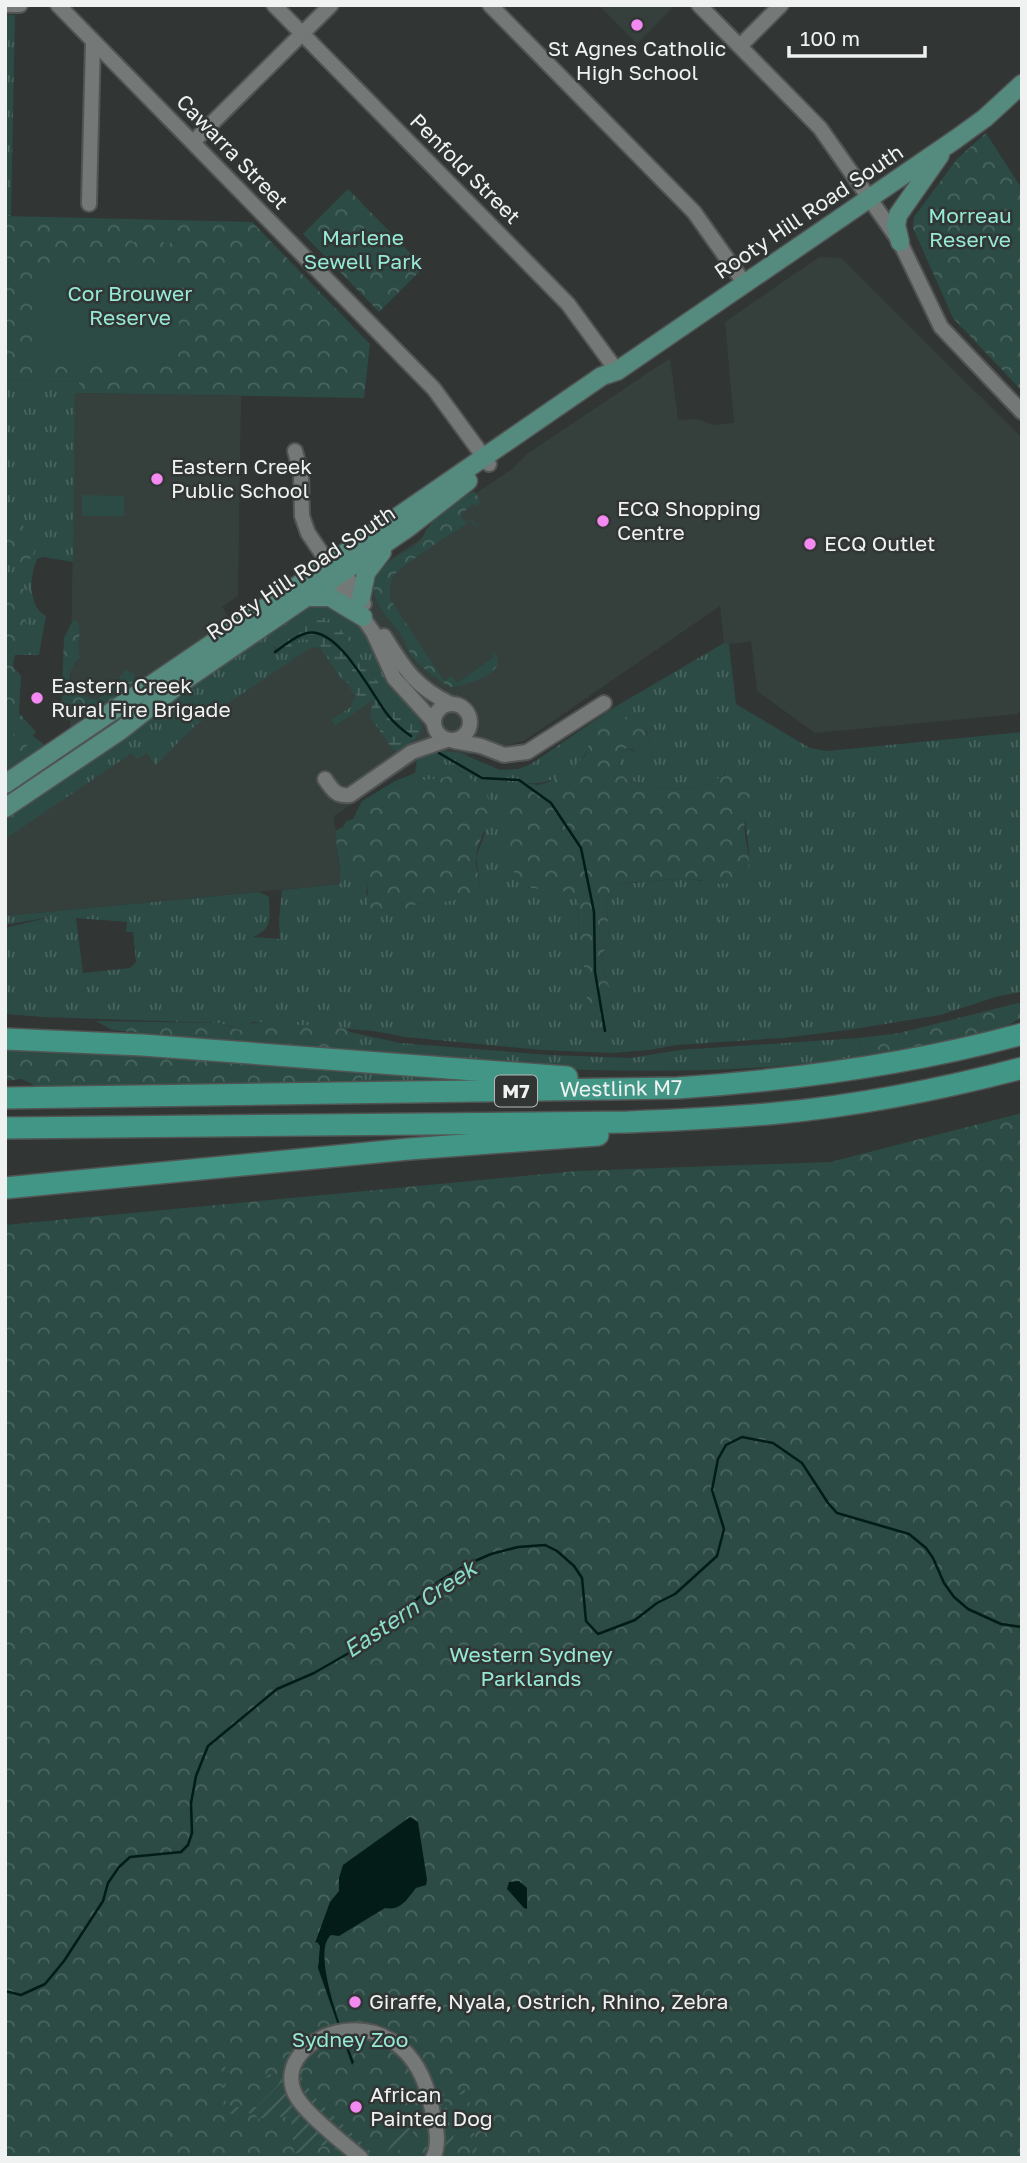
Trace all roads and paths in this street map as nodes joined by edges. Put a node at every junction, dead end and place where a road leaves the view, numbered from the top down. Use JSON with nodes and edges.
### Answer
{"nodes":[{"id":1,"x":5,"y":5,"type":"edge"},
{"id":2,"x":20,"y":5,"type":"edge"},
{"id":3,"x":58,"y":5,"type":"edge"},
{"id":4,"x":274,"y":5,"type":"edge"},
{"id":5,"x":331,"y":5,"type":"edge"},
{"id":6,"x":490,"y":5,"type":"edge"},
{"id":7,"x":699,"y":5,"type":"edge"},
{"id":8,"x":781,"y":5,"type":"edge"},
{"id":9,"x":302,"y":34,"type":"junction"},
{"id":10,"x":93,"y":41,"type":"junction"},
{"id":11,"x":741,"y":45,"type":"junction"},
{"id":12,"x":1022,"y":84,"type":"edge"},
{"id":13,"x":193,"y":142,"type":"junction"},
{"id":14,"x":946,"y":146,"type":"junction"},
{"id":15,"x":869,"y":198,"type":"junction"},
{"id":16,"x":89,"y":204,"type":"dead end"},
{"id":17,"x":900,"y":242,"type":"junction"},
{"id":18,"x":745,"y":284,"type":"junction"},
{"id":19,"x":617,"y":371,"type":"junction"},
{"id":20,"x":1022,"y":412,"type":"edge"},
{"id":21,"x":295,"y":451,"type":"dead end"},
{"id":22,"x":487,"y":461,"type":"junction"},
{"id":23,"x":390,"y":540,"type":"junction"},
{"id":24,"x":336,"y":572,"type":"junction"},
{"id":25,"x":309,"y":597,"type":"junction"},
{"id":26,"x":361,"y":598,"type":"junction"},
{"id":27,"x":363,"y":617,"type":"junction"},
{"id":28,"x":604,"y":703,"type":"dead end"},
{"id":29,"x":451,"y":704,"type":"junction"},
{"id":30,"x":470,"y":724,"type":"junction"},
{"id":31,"x":434,"y":725,"type":"junction"},
{"id":32,"x":451,"y":740,"type":"junction"},
{"id":33,"x":481,"y":746,"type":"junction"},
{"id":34,"x":412,"y":752,"type":"junction"},
{"id":35,"x":325,"y":779,"type":"dead end"},
{"id":36,"x":5,"y":784,"type":"edge"},
{"id":37,"x":5,"y":808,"type":"edge"},
{"id":38,"x":5,"y":1032,"type":"edge"},
{"id":39,"x":1022,"y":1034,"type":"edge"},
{"id":40,"x":5,"y":1039,"type":"edge"},
{"id":41,"x":50,"y":1040,"type":"junction"},
{"id":42,"x":1022,"y":1068,"type":"edge"},
{"id":43,"x":677,"y":1087,"type":"junction"},
{"id":44,"x":5,"y":1098,"type":"edge"},
{"id":45,"x":731,"y":1117,"type":"junction"},
{"id":46,"x":5,"y":1128,"type":"edge"},
{"id":47,"x":146,"y":1175,"type":"junction"},
{"id":48,"x":5,"y":1188,"type":"edge"},
{"id":49,"x":5,"y":1196,"type":"edge"},
{"id":50,"x":361,"y":2158,"type":"edge"},
{"id":51,"x":433,"y":2158,"type":"edge"}],
"edges":[{"from":1,"to":2,"type":"street"},
{"from":3,"to":10,"type":"street","name":"Cawarra Street"},
{"from":4,"to":9,"type":"street","name":"Penfold Street"},
{"from":5,"to":9,"type":"street"},
{"from":6,"to":18,"type":"street"},
{"from":7,"to":11,"type":"street"},
{"from":8,"to":11,"type":"street"},
{"from":9,"to":13,"type":"street"},
{"from":9,"to":19,"type":"street","name":"Penfold Street"},
{"from":10,"to":13,"type":"street","name":"Cawarra Street"},
{"from":10,"to":16,"type":"street"},
{"from":11,"to":15,"type":"street"},
{"from":12,"to":14,"type":"main road","name":"Rooty Hill Road South"},
{"from":13,"to":22,"type":"street","name":"Cawarra Street"},
{"from":14,"to":15,"type":"main road","name":"Rooty Hill Road South"},
{"from":14,"to":17,"type":"main road"},
{"from":15,"to":17,"type":"street"},
{"from":15,"to":18,"type":"main road","name":"Rooty Hill Road South"},
{"from":17,"to":20,"type":"street"},
{"from":18,"to":19,"type":"main road","name":"Rooty Hill Road South"},
{"from":19,"to":22,"type":"main road","name":"Rooty Hill Road South"},
{"from":21,"to":24,"type":"street"},
{"from":22,"to":23,"type":"main road","name":"Rooty Hill Road South"},
{"from":22,"to":24,"type":"main road","name":"Rooty Hill Road South"},
{"from":23,"to":24,"type":"main road","name":"Rooty Hill Road South"},
{"from":23,"to":26,"type":"main road"},
{"from":24,"to":25,"type":"main road","name":"Rooty Hill Road South"},
{"from":24,"to":26,"type":"street"},
{"from":24,"to":27,"type":"street"},
{"from":24,"to":36,"type":"main road","name":"Rooty Hill Road South"},
{"from":25,"to":27,"type":"main road"},
{"from":25,"to":37,"type":"main road","name":"Rooty Hill Road South"},
{"from":26,"to":29,"type":"street"},
{"from":27,"to":31,"type":"street"},
{"from":28,"to":33,"type":"street"},
{"from":29,"to":30,"type":"street"},
{"from":29,"to":31,"type":"street"},
{"from":30,"to":32,"type":"street"},
{"from":30,"to":33,"type":"street"},
{"from":31,"to":32,"type":"street"},
{"from":31,"to":34,"type":"street"},
{"from":32,"to":33,"type":"street"},
{"from":32,"to":34,"type":"street"},
{"from":34,"to":35,"type":"street"},
{"from":38,"to":41,"type":"highway","number":"M7"},
{"from":39,"to":43,"type":"highway","name":"Westlink M7","number":"M7"},
{"from":40,"to":41,"type":"highway","number":"M7"},
{"from":41,"to":43,"type":"highway","number":"M7"},
{"from":42,"to":45,"type":"highway","name":"Westlink M7","number":"M7"},
{"from":43,"to":44,"type":"highway","name":"Westlink M7","number":"M7"},
{"from":45,"to":46,"type":"highway","name":"Westlink M7","number":"M7"},
{"from":45,"to":47,"type":"highway"},
{"from":47,"to":48,"type":"highway"},
{"from":47,"to":49,"type":"highway"},
{"from":50,"to":51,"type":"street"}]}
